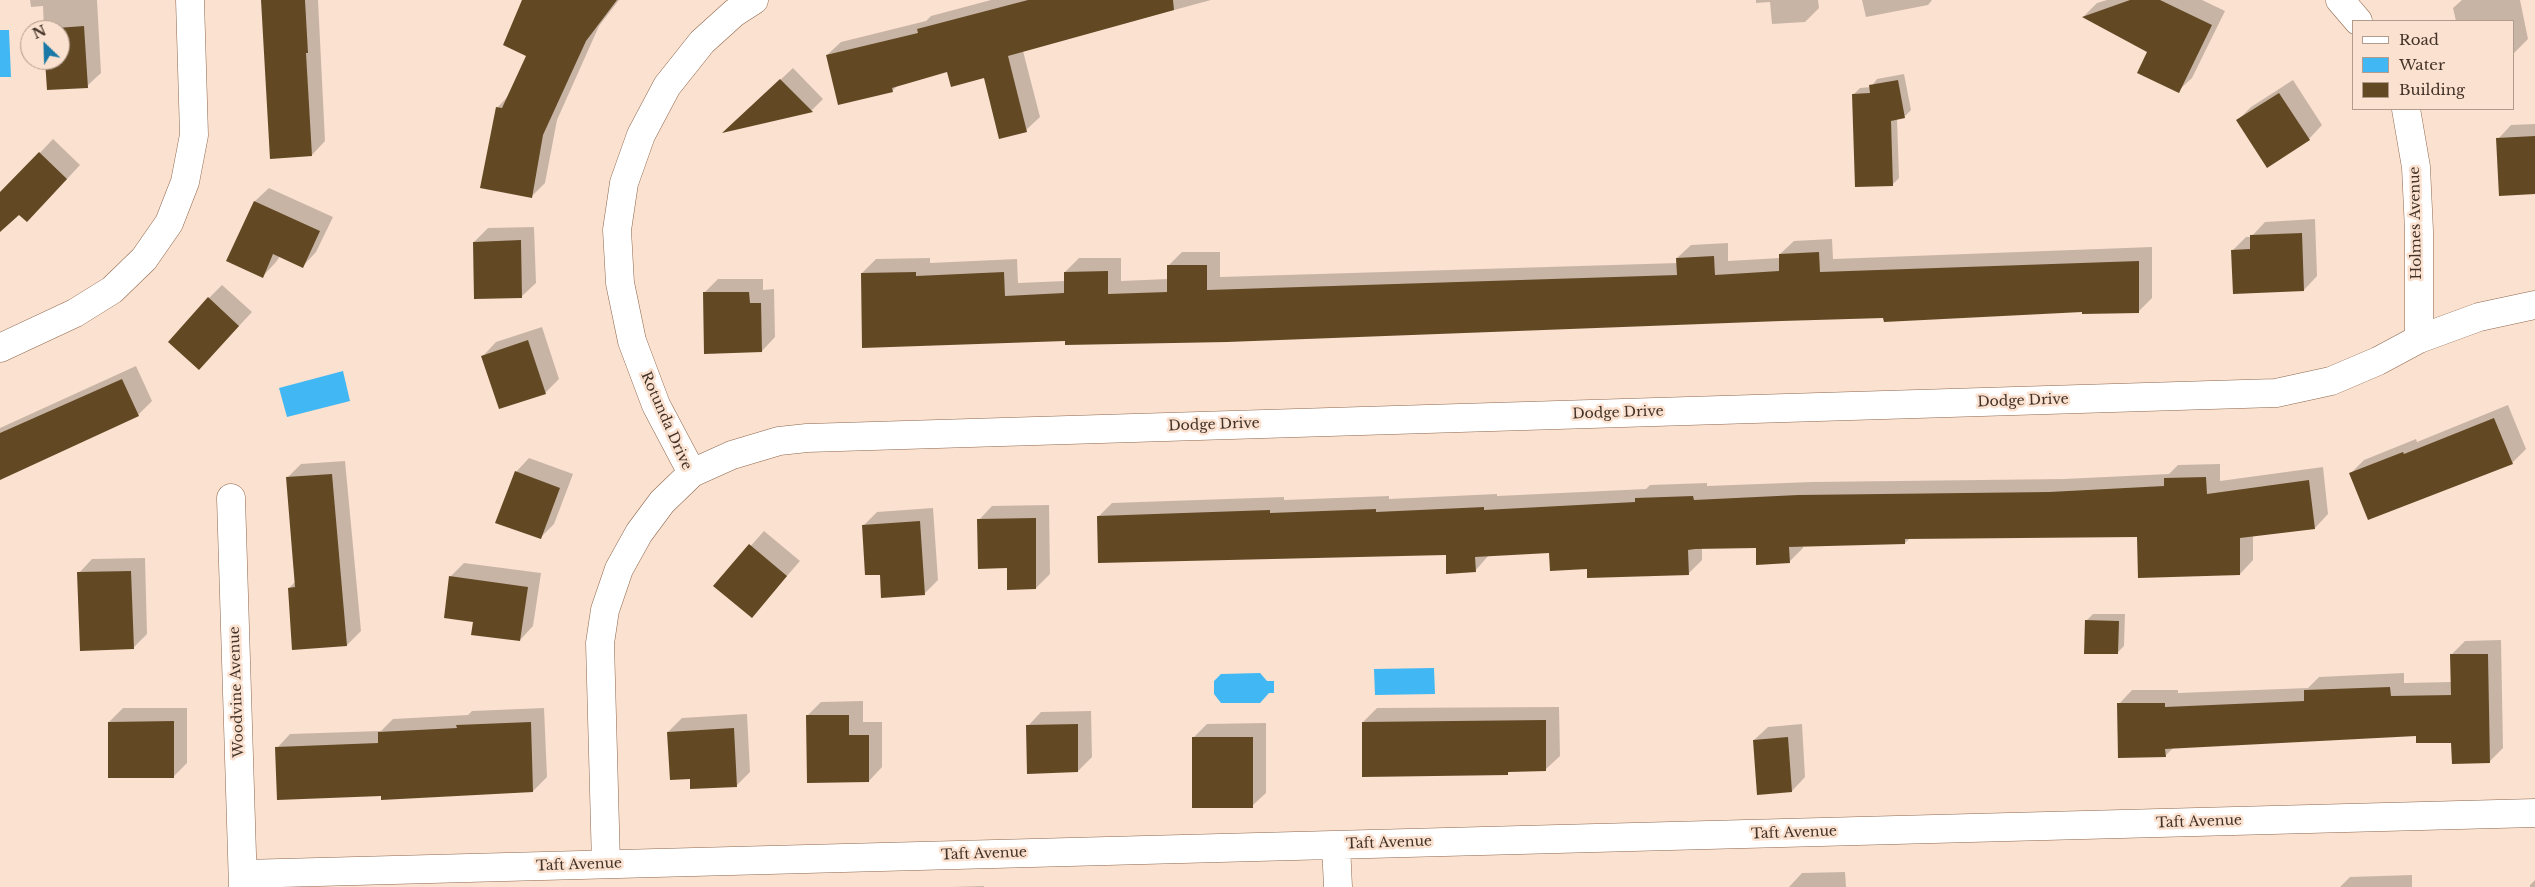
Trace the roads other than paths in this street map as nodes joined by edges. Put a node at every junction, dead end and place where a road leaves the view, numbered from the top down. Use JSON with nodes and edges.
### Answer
{"nodes":[{"id":1,"x":190,"y":0,"type":"edge"},
{"id":2,"x":754,"y":0,"type":"edge"},
{"id":3,"x":2340,"y":0,"type":"edge"},
{"id":4,"x":2357,"y":20,"type":"edge"},
{"id":5,"x":2406,"y":110,"type":"edge"},
{"id":6,"x":2535,"y":306,"type":"edge"},
{"id":7,"x":2419,"y":339,"type":"junction"},
{"id":8,"x":0,"y":348,"type":"edge"},
{"id":9,"x":692,"y":473,"type":"junction"},
{"id":10,"x":231,"y":498,"type":"dead end"},
{"id":11,"x":2535,"y":813,"type":"edge"},
{"id":12,"x":1336,"y":845,"type":"junction"},
{"id":13,"x":606,"y":864,"type":"junction"},
{"id":14,"x":243,"y":880,"type":"edge"},
{"id":15,"x":1338,"y":887,"type":"edge"}],
"edges":[{"from":1,"to":8,"type":"street"},
{"from":2,"to":9,"type":"street","name":"Rotunda Drive"},
{"from":3,"to":4,"type":"street"},
{"from":5,"to":7,"type":"street","name":"Holmes Avenue"},
{"from":6,"to":7,"type":"street","name":"Dodge Drive"},
{"from":7,"to":9,"type":"street","name":"Dodge Drive"},
{"from":9,"to":13,"type":"street","name":"Rotunda Drive"},
{"from":10,"to":14,"type":"street","name":"Woodvine Avenue"},
{"from":11,"to":12,"type":"street","name":"Taft Avenue"},
{"from":12,"to":13,"type":"street","name":"Taft Avenue"},
{"from":12,"to":15,"type":"street"},
{"from":13,"to":14,"type":"street","name":"Taft Avenue"}]}
